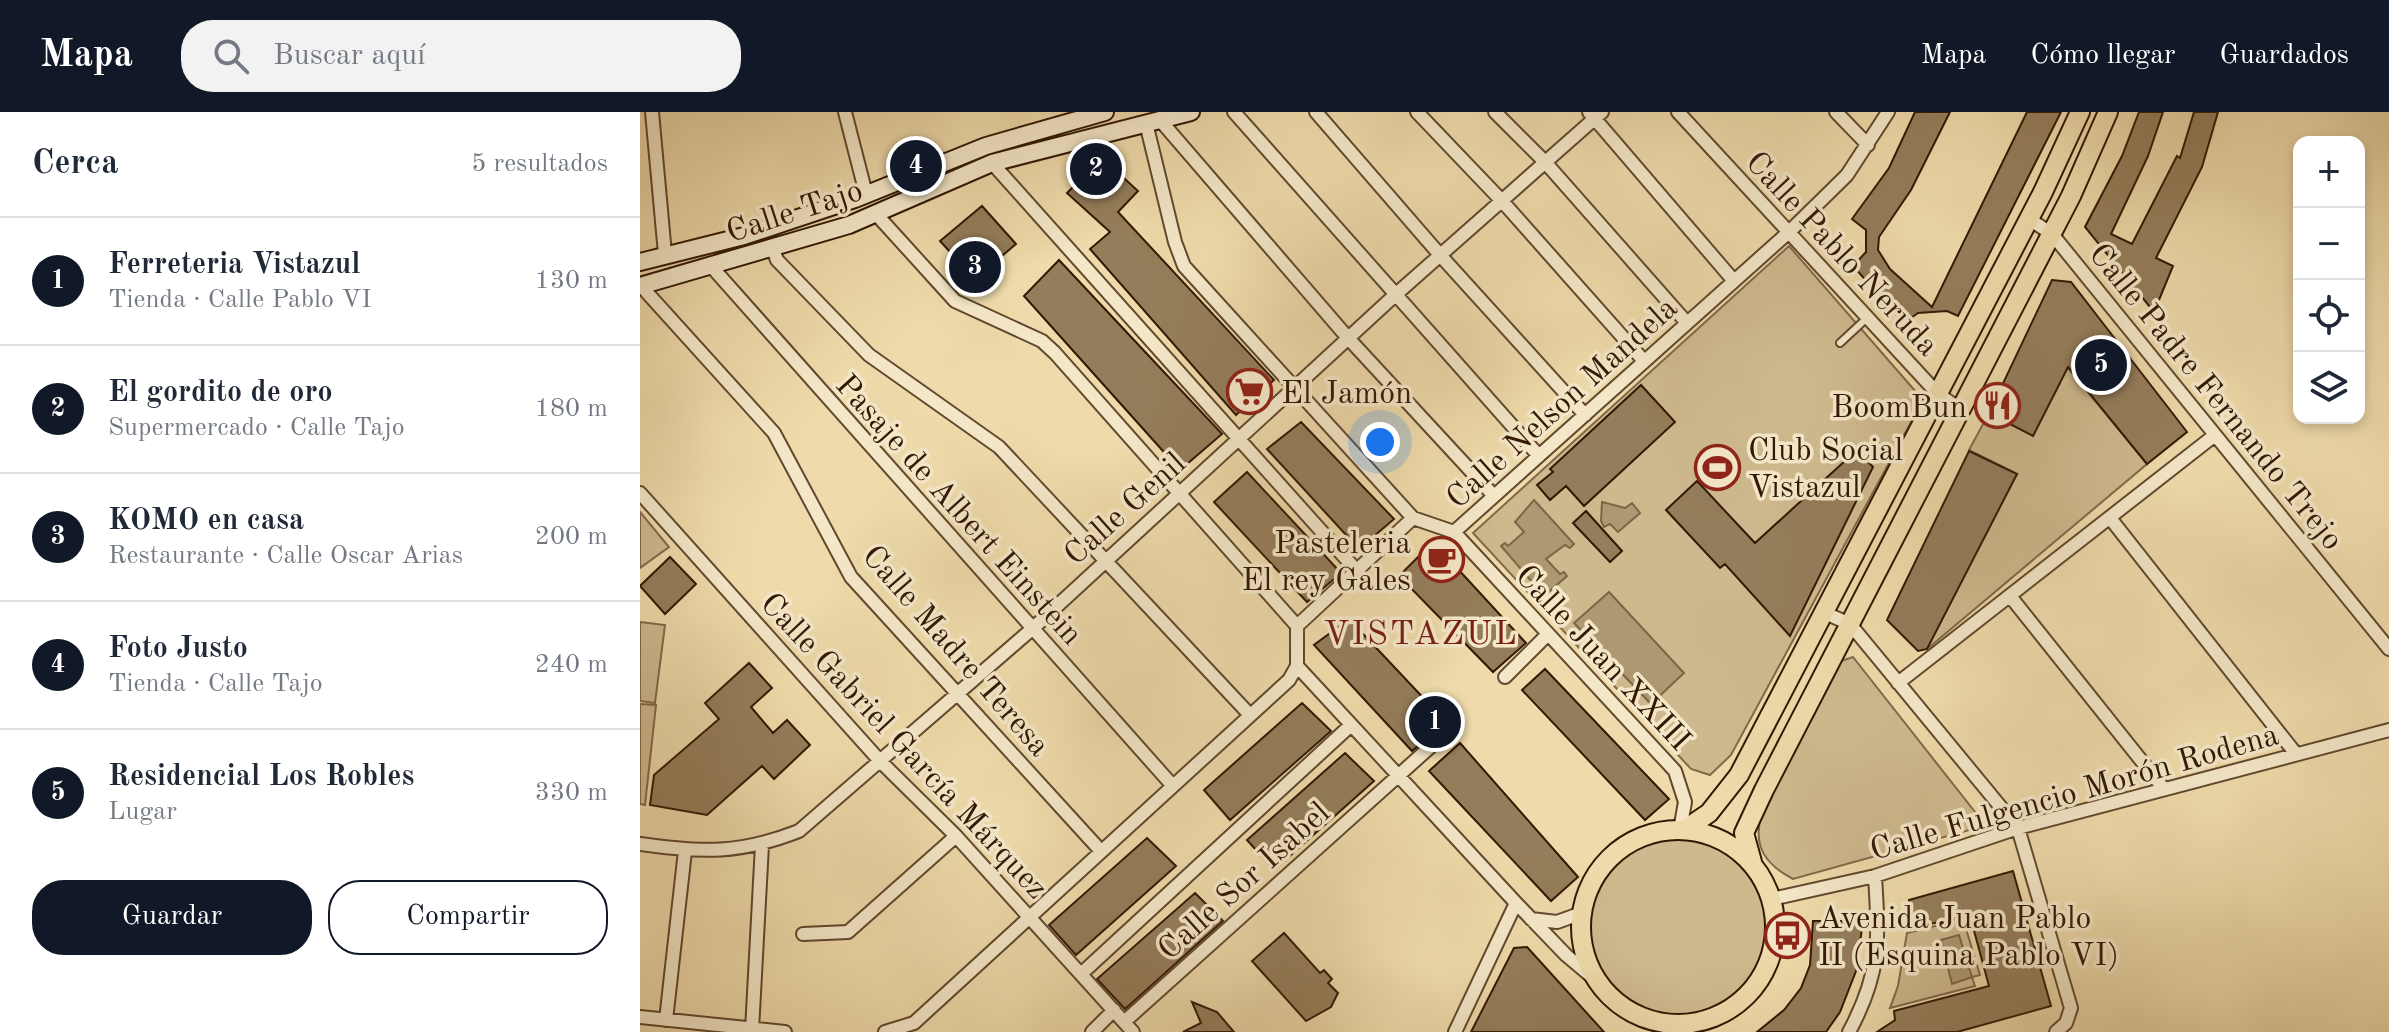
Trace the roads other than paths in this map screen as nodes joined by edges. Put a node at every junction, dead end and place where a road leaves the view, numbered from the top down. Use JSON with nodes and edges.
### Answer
{"nodes":[{"id":1,"x":652,"y":112,"type":"edge"},
{"id":2,"x":845,"y":112,"type":"edge"},
{"id":3,"x":1105,"y":112,"type":"edge"},
{"id":4,"x":1191,"y":112,"type":"edge"},
{"id":5,"x":1234,"y":112,"type":"edge"},
{"id":6,"x":1316,"y":112,"type":"edge"},
{"id":7,"x":1417,"y":112,"type":"edge"},
{"id":8,"x":1495,"y":112,"type":"edge"},
{"id":9,"x":1678,"y":112,"type":"edge"},
{"id":10,"x":1836,"y":112,"type":"edge"},
{"id":11,"x":1888,"y":112,"type":"edge"},
{"id":12,"x":2080,"y":112,"type":"edge"},
{"id":13,"x":2108,"y":112,"type":"edge"},
{"id":14,"x":1595,"y":114,"type":"edge"},
{"id":15,"x":1148,"y":117,"type":"edge"},
{"id":16,"x":1868,"y":145,"type":"junction"},
{"id":17,"x":1545,"y":162,"type":"junction"},
{"id":18,"x":992,"y":163,"type":"junction"},
{"id":19,"x":866,"y":194,"type":"junction"},
{"id":20,"x":1502,"y":201,"type":"junction"},
{"id":21,"x":876,"y":214,"type":"junction"},
{"id":22,"x":2029,"y":219,"type":"junction"},
{"id":23,"x":1790,"y":231,"type":"junction"},
{"id":24,"x":2052,"y":234,"type":"junction"},
{"id":25,"x":773,"y":249,"type":"junction"},
{"id":26,"x":665,"y":254,"type":"junction"},
{"id":27,"x":1440,"y":255,"type":"junction"},
{"id":28,"x":640,"y":262,"type":"edge"},
{"id":29,"x":711,"y":266,"type":"junction"},
{"id":30,"x":1734,"y":281,"type":"junction"},
{"id":31,"x":641,"y":286,"type":"edge"},
{"id":32,"x":1394,"y":296,"type":"junction"},
{"id":33,"x":1868,"y":317,"type":"junction"},
{"id":34,"x":1687,"y":323,"type":"junction"},
{"id":35,"x":1348,"y":338,"type":"junction"},
{"id":36,"x":1840,"y":343,"type":"dead end"},
{"id":37,"x":1644,"y":361,"type":"junction"},
{"id":38,"x":1295,"y":387,"type":"junction"},
{"id":39,"x":1938,"y":394,"type":"junction"},
{"id":40,"x":1961,"y":410,"type":"junction"},
{"id":41,"x":1585,"y":415,"type":"junction"},
{"id":42,"x":2215,"y":435,"type":"junction"},
{"id":43,"x":1240,"y":438,"type":"junction"},
{"id":44,"x":1539,"y":456,"type":"junction"},
{"id":45,"x":640,"y":493,"type":"edge"},
{"id":46,"x":1179,"y":493,"type":"junction"},
{"id":47,"x":1494,"y":496,"type":"junction"},
{"id":48,"x":1413,"y":518,"type":"junction"},
{"id":49,"x":2110,"y":518,"type":"junction"},
{"id":50,"x":1454,"y":532,"type":"junction"},
{"id":51,"x":1104,"y":560,"type":"junction"},
{"id":52,"x":1357,"y":571,"type":"junction"},
{"id":53,"x":2010,"y":596,"type":"junction"},
{"id":54,"x":1825,"y":613,"type":"junction"},
{"id":55,"x":1850,"y":624,"type":"junction"},
{"id":56,"x":1297,"y":626,"type":"junction"},
{"id":57,"x":1032,"y":629,"type":"junction"},
{"id":58,"x":1547,"y":635,"type":"junction"},
{"id":59,"x":2389,"y":649,"type":"edge"},
{"id":60,"x":1297,"y":666,"type":"junction"},
{"id":61,"x":1505,"y":677,"type":"dead end"},
{"id":62,"x":1898,"y":683,"type":"junction"},
{"id":63,"x":958,"y":694,"type":"junction"},
{"id":64,"x":1250,"y":715,"type":"junction"},
{"id":65,"x":1351,"y":725,"type":"junction"},
{"id":66,"x":2389,"y":730,"type":"edge"},
{"id":67,"x":1448,"y":731,"type":"dead end"},
{"id":68,"x":2296,"y":754,"type":"junction"},
{"id":69,"x":880,"y":761,"type":"junction"},
{"id":70,"x":1397,"y":776,"type":"junction"},
{"id":71,"x":1172,"y":785,"type":"junction"},
{"id":72,"x":2164,"y":789,"type":"junction"},
{"id":73,"x":2018,"y":828,"type":"junction"},
{"id":74,"x":1682,"y":830,"type":"junction"},
{"id":75,"x":956,"y":836,"type":"junction"},
{"id":76,"x":640,"y":844,"type":"edge"},
{"id":77,"x":762,"y":845,"type":"junction"},
{"id":78,"x":1100,"y":850,"type":"junction"},
{"id":79,"x":685,"y":851,"type":"junction"},
{"id":80,"x":1752,"y":862,"type":"junction"},
{"id":81,"x":1875,"y":876,"type":"junction"},
{"id":82,"x":1772,"y":899,"type":"junction"},
{"id":83,"x":1516,"y":903,"type":"junction"},
{"id":84,"x":1582,"y":913,"type":"junction"},
{"id":85,"x":1028,"y":916,"type":"junction"},
{"id":86,"x":1531,"y":919,"type":"junction"},
{"id":87,"x":803,"y":934,"type":"dead end"},
{"id":88,"x":1081,"y":974,"type":"junction"},
{"id":89,"x":1598,"y":982,"type":"junction"},
{"id":90,"x":1114,"y":1010,"type":"junction"},
{"id":91,"x":1633,"y":1013,"type":"junction"},
{"id":92,"x":640,"y":1017,"type":"edge"},
{"id":93,"x":666,"y":1020,"type":"junction"},
{"id":94,"x":1128,"y":1027,"type":"edge"},
{"id":95,"x":914,"y":1028,"type":"edge"},
{"id":96,"x":752,"y":1030,"type":"junction"},
{"id":97,"x":785,"y":1032,"type":"edge"},
{"id":98,"x":885,"y":1032,"type":"edge"},
{"id":99,"x":1092,"y":1032,"type":"edge"},
{"id":100,"x":1455,"y":1032,"type":"edge"},
{"id":101,"x":1625,"y":1032,"type":"edge"},
{"id":102,"x":1849,"y":1032,"type":"edge"},
{"id":103,"x":2056,"y":1032,"type":"edge"}],
"edges":[{"from":1,"to":26,"type":"street"},
{"from":2,"to":19,"type":"street"},
{"from":3,"to":19,"type":"street","name":"Calle Tajo"},
{"from":4,"to":15,"type":"street","name":"Calle Tajo"},
{"from":5,"to":32,"type":"street"},
{"from":6,"to":27,"type":"street"},
{"from":7,"to":20,"type":"street"},
{"from":8,"to":17,"type":"street"},
{"from":9,"to":23,"type":"street","name":"Calle Pablo Neruda"},
{"from":10,"to":16,"type":"street"},
{"from":11,"to":16,"type":"street","name":"Calle Nelson Mandela"},
{"from":12,"to":22,"type":"main road"},
{"from":13,"to":24,"type":"main road"},
{"from":14,"to":17,"type":"street","name":"Calle Genil"},
{"from":14,"to":30,"type":"street"},
{"from":15,"to":18,"type":"street","name":"Calle Tajo"},
{"from":15,"to":35,"type":"street"},
{"from":15,"to":38,"type":"street"},
{"from":16,"to":23,"type":"street","name":"Calle Nelson Mandela"},
{"from":17,"to":20,"type":"street","name":"Calle Genil"},
{"from":17,"to":34,"type":"street"},
{"from":18,"to":21,"type":"street","name":"Calle Tajo"},
{"from":18,"to":43,"type":"street"},
{"from":19,"to":26,"type":"street","name":"Calle Tajo"},
{"from":20,"to":27,"type":"street","name":"Calle Genil"},
{"from":20,"to":37,"type":"street"},
{"from":21,"to":25,"type":"street","name":"Calle Tajo"},
{"from":21,"to":46,"type":"street"},
{"from":22,"to":24,"type":"street","name":"Calle Padre Fernando Trejo"},
{"from":22,"to":39,"type":"main road"},
{"from":23,"to":30,"type":"street","name":"Calle Nelson Mandela"},
{"from":23,"to":33,"type":"street","name":"Calle Pablo Neruda"},
{"from":24,"to":40,"type":"main road"},
{"from":24,"to":42,"type":"street","name":"Calle Padre Fernando Trejo"},
{"from":25,"to":29,"type":"street","name":"Calle Tajo"},
{"from":25,"to":51,"type":"street"},
{"from":26,"to":28,"type":"street","name":"Calle Tajo"},
{"from":27,"to":32,"type":"street","name":"Calle Genil"},
{"from":27,"to":41,"type":"street"},
{"from":29,"to":31,"type":"street","name":"Calle Tajo"},
{"from":29,"to":57,"type":"street","name":"Pasaje de Albert Einstein"},
{"from":30,"to":34,"type":"street","name":"Calle Nelson Mandela"},
{"from":31,"to":63,"type":"street","name":"Calle Madre Teresa"},
{"from":32,"to":35,"type":"street","name":"Calle Genil"},
{"from":32,"to":44,"type":"street"},
{"from":33,"to":36,"type":"lane"},
{"from":33,"to":39,"type":"street","name":"Calle Pablo Neruda"},
{"from":34,"to":37,"type":"street","name":"Calle Nelson Mandela"},
{"from":35,"to":38,"type":"street","name":"Calle Genil"},
{"from":35,"to":47,"type":"street"},
{"from":37,"to":41,"type":"street","name":"Calle Nelson Mandela"},
{"from":38,"to":43,"type":"street","name":"Calle Genil"},
{"from":38,"to":48,"type":"street"},
{"from":39,"to":40,"type":"street","name":"Calle Pablo Neruda"},
{"from":39,"to":54,"type":"main road"},
{"from":40,"to":55,"type":"main road"},
{"from":41,"to":44,"type":"street","name":"Calle Nelson Mandela"},
{"from":42,"to":49,"type":"street"},
{"from":42,"to":59,"type":"street","name":"Calle Padre Fernando Trejo"},
{"from":43,"to":46,"type":"street","name":"Calle Genil"},
{"from":43,"to":52,"type":"street"},
{"from":44,"to":47,"type":"street","name":"Calle Nelson Mandela"},
{"from":45,"to":69,"type":"street","name":"Calle Gabriel García Márquez"},
{"from":46,"to":51,"type":"street","name":"Calle Genil"},
{"from":46,"to":56,"type":"street"},
{"from":47,"to":50,"type":"street","name":"Calle Nelson Mandela"},
{"from":48,"to":50,"type":"street","name":"Calle Nelson Mandela"},
{"from":48,"to":52,"type":"street","name":"Calle Nelson Mandela"},
{"from":49,"to":53,"type":"street"},
{"from":49,"to":68,"type":"street"},
{"from":50,"to":58,"type":"street","name":"Calle Juan XXIII"},
{"from":51,"to":57,"type":"street","name":"Calle Genil"},
{"from":51,"to":64,"type":"street"},
{"from":52,"to":56,"type":"street","name":"Calle Nelson Mandela"},
{"from":53,"to":62,"type":"street"},
{"from":53,"to":72,"type":"street"},
{"from":54,"to":55,"type":"street"},
{"from":54,"to":74,"type":"main road"},
{"from":55,"to":62,"type":"street"},
{"from":55,"to":80,"type":"main road"},
{"from":56,"to":60,"type":"street"},
{"from":57,"to":63,"type":"street","name":"Calle Genil"},
{"from":57,"to":71,"type":"street","name":"Pasaje de Albert Einstein"},
{"from":58,"to":61,"type":"street"},
{"from":58,"to":74,"type":"street","name":"Calle Juan XXIII"},
{"from":60,"to":64,"type":"street"},
{"from":60,"to":65,"type":"street"},
{"from":62,"to":73,"type":"street"},
{"from":63,"to":69,"type":"street","name":"Calle Genil"},
{"from":63,"to":78,"type":"street","name":"Calle Madre Teresa"},
{"from":64,"to":71,"type":"street"},
{"from":65,"to":70,"type":"street"},
{"from":65,"to":88,"type":"street"},
{"from":66,"to":68,"type":"street","name":"Calle Fulgencio Morón Rodena"},
{"from":67,"to":70,"type":"street","name":"Calle Sor Isabel"},
{"from":68,"to":72,"type":"street","name":"Calle Fulgencio Morón Rodena"},
{"from":69,"to":75,"type":"street","name":"Calle Gabriel García Márquez"},
{"from":69,"to":77,"type":"street","name":"Calle Genil"},
{"from":70,"to":83,"type":"street"},
{"from":70,"to":94,"type":"street","name":"Calle Sor Isabel"},
{"from":71,"to":78,"type":"street"},
{"from":72,"to":73,"type":"street","name":"Calle Fulgencio Morón Rodena"},
{"from":73,"to":81,"type":"street","name":"Calle Fulgencio Morón Rodena"},
{"from":73,"to":103,"type":"street"},
{"from":74,"to":80,"type":"main road"},
{"from":74,"to":84,"type":"main road"},
{"from":75,"to":85,"type":"street","name":"Calle Gabriel García Márquez"},
{"from":75,"to":87,"type":"street"},
{"from":76,"to":79,"type":"street","name":"Calle Genil"},
{"from":77,"to":79,"type":"street","name":"Calle Genil"},
{"from":77,"to":96,"type":"street"},
{"from":78,"to":85,"type":"street"},
{"from":79,"to":93,"type":"street"},
{"from":80,"to":82,"type":"main road"},
{"from":81,"to":82,"type":"street","name":"Calle Fulgencio Morón Rodena"},
{"from":81,"to":102,"type":"street"},
{"from":82,"to":91,"type":"main road"},
{"from":83,"to":86,"type":"street"},
{"from":83,"to":100,"type":"street"},
{"from":84,"to":86,"type":"street"},
{"from":84,"to":89,"type":"main road"},
{"from":85,"to":88,"type":"street","name":"Calle Gabriel García Márquez"},
{"from":85,"to":95,"type":"street"},
{"from":86,"to":89,"type":"street"},
{"from":88,"to":90,"type":"street","name":"Calle Gabriel García Márquez"},
{"from":89,"to":91,"type":"main road"},
{"from":90,"to":94,"type":"street","name":"Calle Gabriel García Márquez"},
{"from":90,"to":99,"type":"street"},
{"from":91,"to":101,"type":"main road"},
{"from":92,"to":93,"type":"street"},
{"from":93,"to":96,"type":"street"},
{"from":95,"to":98,"type":"street"},
{"from":96,"to":97,"type":"street"}]}
